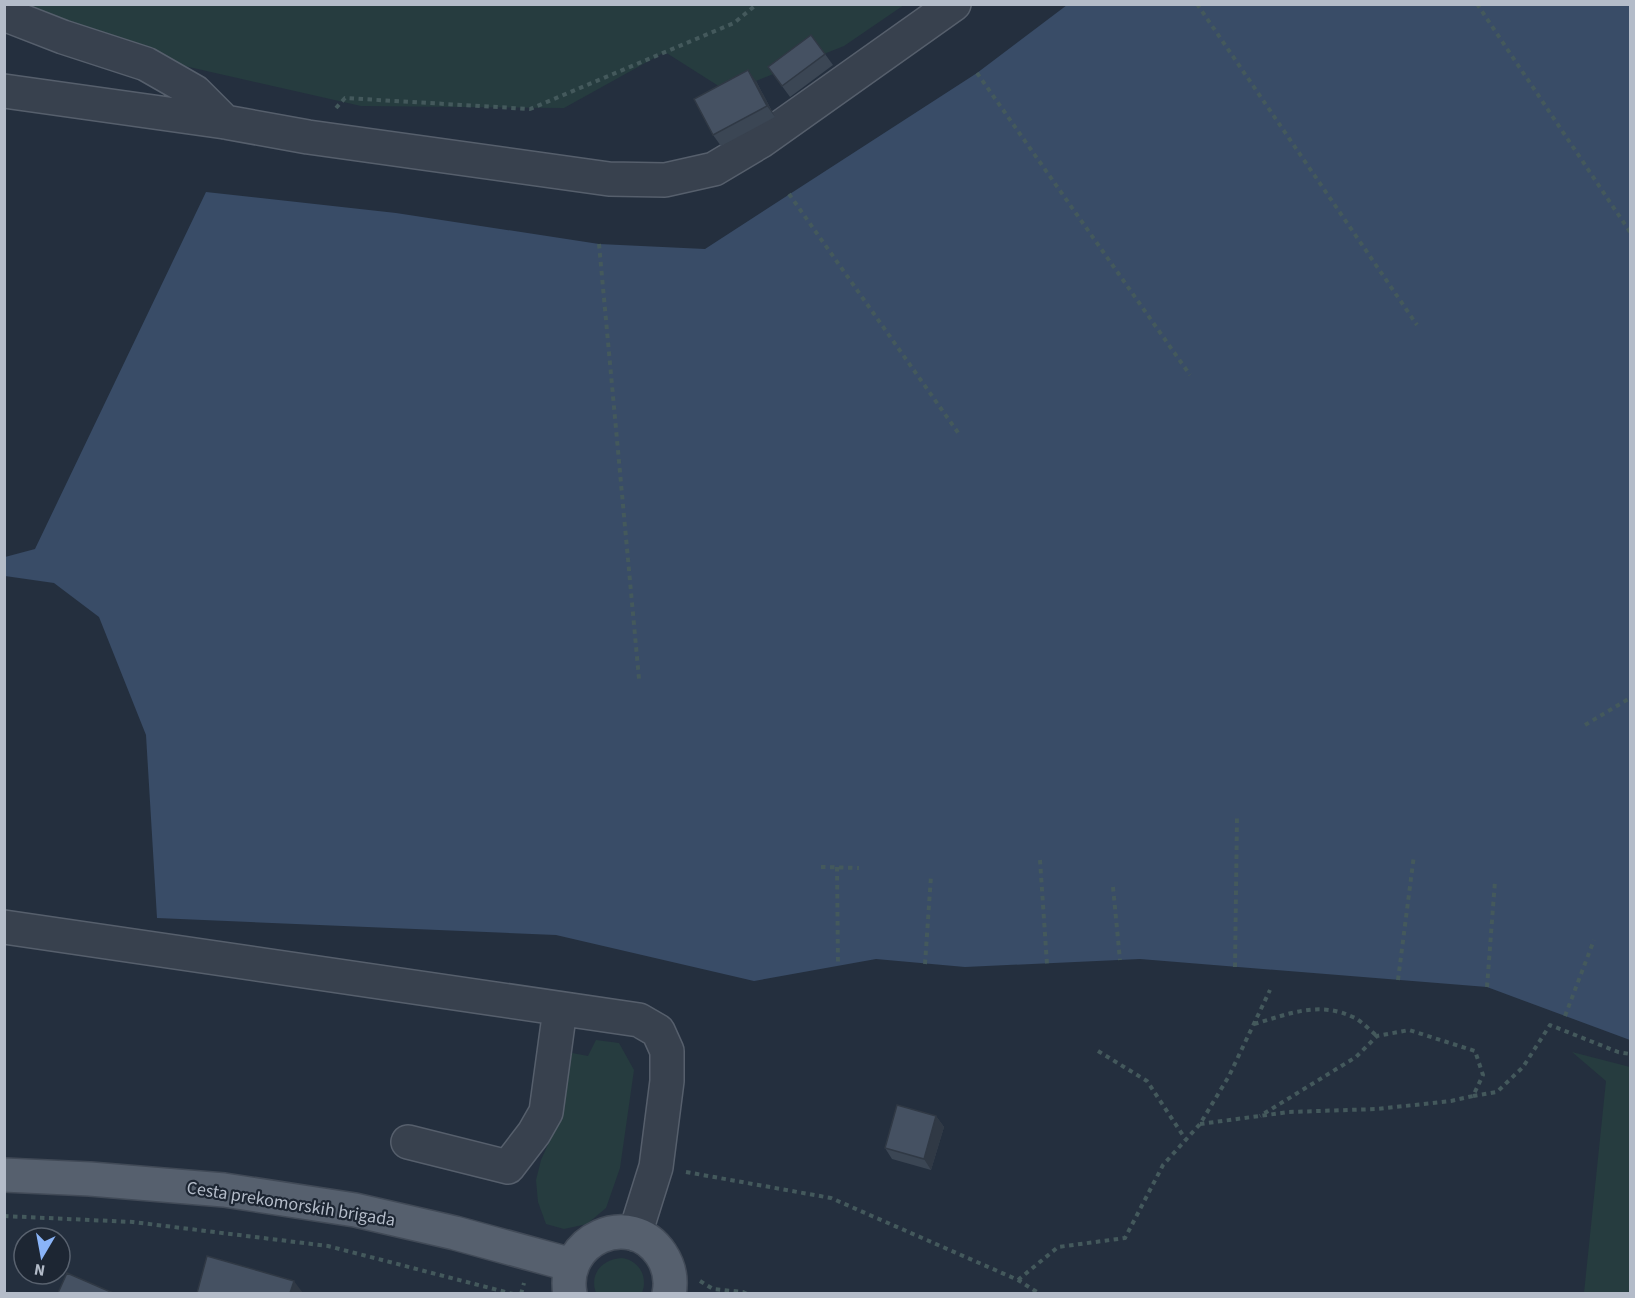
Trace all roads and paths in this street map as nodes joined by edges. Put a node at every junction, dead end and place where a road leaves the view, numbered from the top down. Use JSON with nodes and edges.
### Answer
{"nodes":[{"id":1,"x":758,"y":4,"type":"edge"},
{"id":2,"x":954,"y":4,"type":"edge"},
{"id":3,"x":1197,"y":4,"type":"edge"},
{"id":4,"x":1477,"y":4,"type":"edge"},
{"id":5,"x":4,"y":14,"type":"edge"},
{"id":6,"x":977,"y":73,"type":"dead end"},
{"id":7,"x":4,"y":91,"type":"edge"},
{"id":8,"x":225,"y":122,"type":"junction"},
{"id":9,"x":309,"y":137,"type":"junction"},
{"id":10,"x":789,"y":194,"type":"dead end"},
{"id":11,"x":1630,"y":232,"type":"edge"},
{"id":12,"x":599,"y":244,"type":"dead end"},
{"id":13,"x":1417,"y":325,"type":"dead end"},
{"id":14,"x":1190,"y":375,"type":"dead end"},
{"id":15,"x":959,"y":434,"type":"dead end"},
{"id":16,"x":639,"y":679,"type":"dead end"},
{"id":17,"x":1630,"y":698,"type":"edge"},
{"id":18,"x":1585,"y":725,"type":"dead end"},
{"id":19,"x":1237,"y":816,"type":"dead end"},
{"id":20,"x":1414,"y":855,"type":"dead end"},
{"id":21,"x":1040,"y":860,"type":"dead end"},
{"id":22,"x":821,"y":867,"type":"dead end"},
{"id":23,"x":837,"y":867,"type":"junction"},
{"id":24,"x":859,"y":868,"type":"dead end"},
{"id":25,"x":931,"y":876,"type":"dead end"},
{"id":26,"x":1495,"y":881,"type":"dead end"},
{"id":27,"x":1113,"y":887,"type":"dead end"},
{"id":28,"x":4,"y":927,"type":"edge"},
{"id":29,"x":1594,"y":940,"type":"dead end"},
{"id":30,"x":1120,"y":960,"type":"dead end"},
{"id":31,"x":925,"y":964,"type":"dead end"},
{"id":32,"x":1047,"y":964,"type":"dead end"},
{"id":33,"x":838,"y":966,"type":"dead end"},
{"id":34,"x":1235,"y":967,"type":"dead end"},
{"id":35,"x":1398,"y":980,"type":"dead end"},
{"id":36,"x":1487,"y":987,"type":"dead end"},
{"id":37,"x":1270,"y":990,"type":"dead end"},
{"id":38,"x":560,"y":1009,"type":"junction"},
{"id":39,"x":1565,"y":1016,"type":"dead end"},
{"id":40,"x":1254,"y":1024,"type":"junction"},
{"id":41,"x":1377,"y":1036,"type":"junction"},
{"id":42,"x":1098,"y":1051,"type":"dead end"},
{"id":43,"x":1630,"y":1054,"type":"edge"},
{"id":44,"x":1473,"y":1096,"type":"junction"},
{"id":45,"x":1260,"y":1116,"type":"junction"},
{"id":46,"x":1200,"y":1125,"type":"junction"},
{"id":47,"x":1186,"y":1140,"type":"junction"},
{"id":48,"x":408,"y":1142,"type":"dead end"},
{"id":49,"x":656,"y":1167,"type":"junction"},
{"id":50,"x":4,"y":1175,"type":"edge"},
{"id":51,"x":4,"y":1216,"type":"edge"},
{"id":52,"x":634,"y":1234,"type":"junction"},
{"id":53,"x":571,"y":1279,"type":"edge"},
{"id":54,"x":1018,"y":1280,"type":"junction"},
{"id":55,"x":513,"y":1293,"type":"edge"},
{"id":56,"x":669,"y":1293,"type":"edge"},
{"id":57,"x":711,"y":1293,"type":"edge"},
{"id":58,"x":747,"y":1293,"type":"edge"},
{"id":59,"x":1040,"y":1293,"type":"edge"}],
"edges":[{"from":1,"to":9,"type":"path"},
{"from":2,"to":9,"type":"street"},
{"from":3,"to":13,"type":"path"},
{"from":4,"to":11,"type":"path"},
{"from":5,"to":8,"type":"street"},
{"from":6,"to":14,"type":"path"},
{"from":7,"to":8,"type":"street"},
{"from":8,"to":9,"type":"street"},
{"from":10,"to":15,"type":"path"},
{"from":12,"to":16,"type":"path"},
{"from":17,"to":18,"type":"path"},
{"from":19,"to":34,"type":"path"},
{"from":20,"to":35,"type":"path"},
{"from":21,"to":32,"type":"path"},
{"from":22,"to":23,"type":"path"},
{"from":23,"to":24,"type":"path"},
{"from":23,"to":33,"type":"path"},
{"from":25,"to":31,"type":"path"},
{"from":26,"to":36,"type":"path"},
{"from":27,"to":30,"type":"path"},
{"from":28,"to":38,"type":"street"},
{"from":29,"to":39,"type":"path"},
{"from":37,"to":40,"type":"path"},
{"from":38,"to":48,"type":"street"},
{"from":38,"to":49,"type":"street"},
{"from":40,"to":41,"type":"path"},
{"from":40,"to":46,"type":"path"},
{"from":41,"to":44,"type":"path"},
{"from":41,"to":45,"type":"path"},
{"from":42,"to":47,"type":"path"},
{"from":43,"to":44,"type":"path"},
{"from":44,"to":45,"type":"path"},
{"from":45,"to":46,"type":"path"},
{"from":46,"to":47,"type":"path"},
{"from":47,"to":54,"type":"path"},
{"from":49,"to":52,"type":"street"},
{"from":49,"to":54,"type":"path"},
{"from":50,"to":53,"type":"main road","name":"Cesta prekomorskih brigada"},
{"from":51,"to":55,"type":"path"},
{"from":52,"to":53,"type":"main road"},
{"from":52,"to":56,"type":"main road"},
{"from":54,"to":59,"type":"path"},
{"from":57,"to":58,"type":"path"}]}
